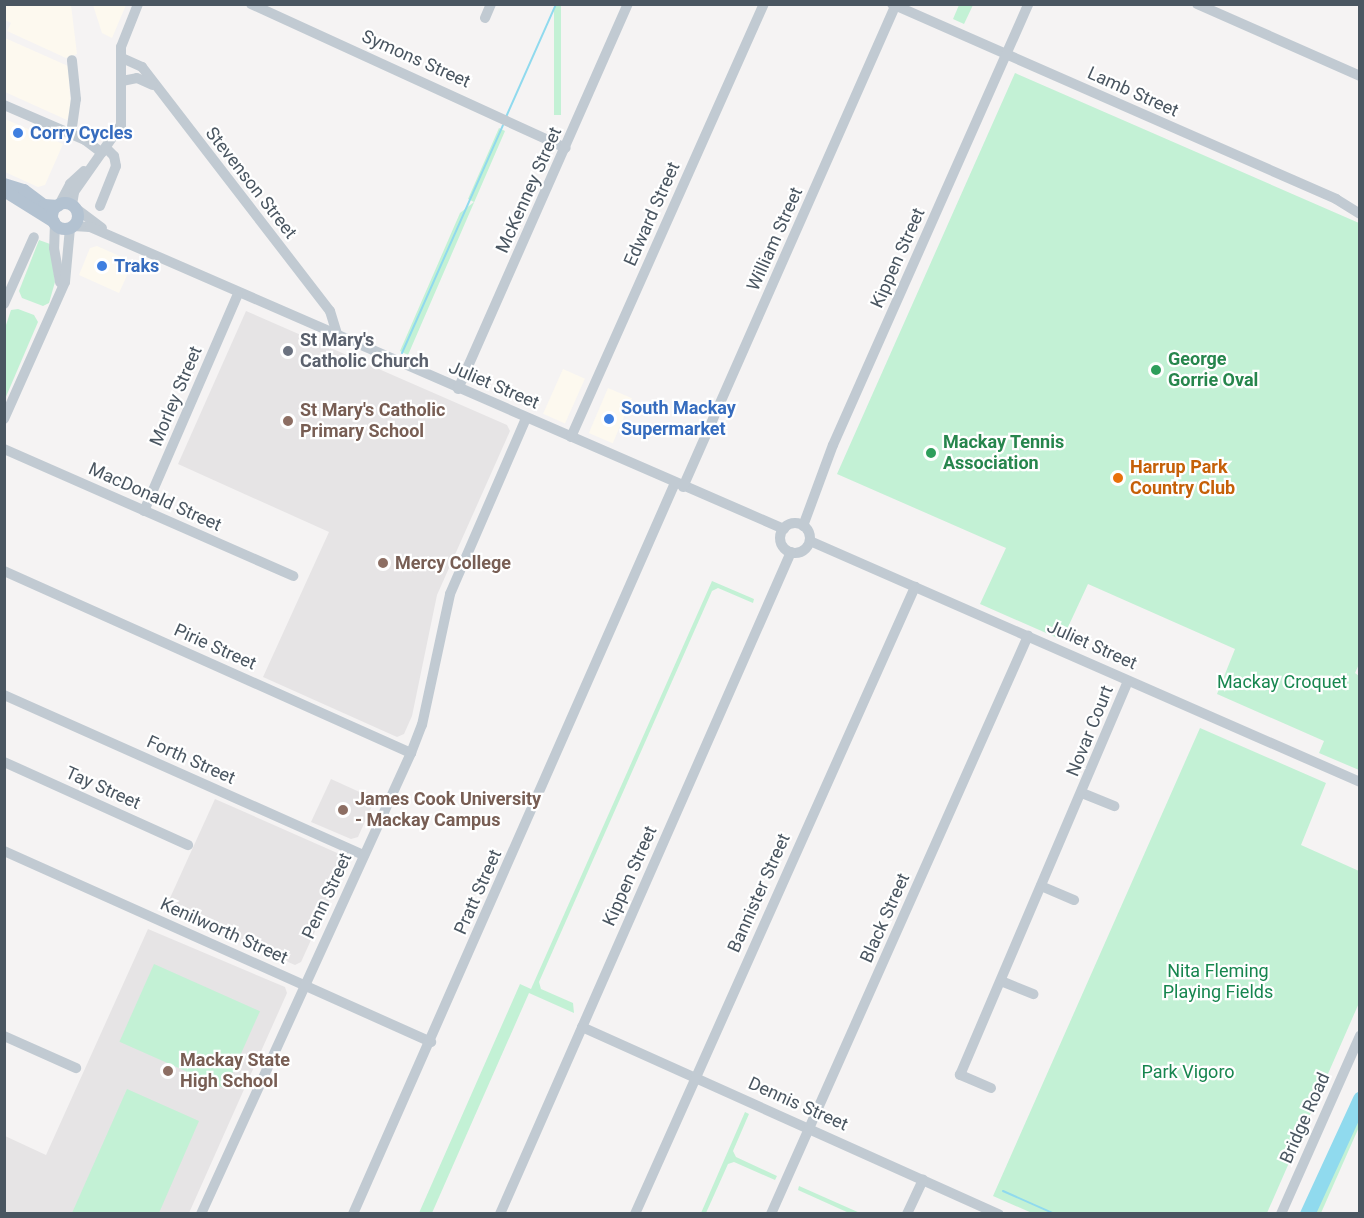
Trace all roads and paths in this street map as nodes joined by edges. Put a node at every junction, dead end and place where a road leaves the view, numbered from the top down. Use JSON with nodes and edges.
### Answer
{"nodes":[{"id":1,"x":138,"y":4,"type":"edge"},
{"id":2,"x":250,"y":4,"type":"edge"},
{"id":3,"x":491,"y":4,"type":"edge"},
{"id":4,"x":628,"y":4,"type":"edge"},
{"id":5,"x":764,"y":4,"type":"edge"},
{"id":6,"x":1028,"y":4,"type":"edge"},
{"id":7,"x":1197,"y":4,"type":"edge"},
{"id":8,"x":894,"y":5,"type":"edge"},
{"id":9,"x":485,"y":18,"type":"dead end"},
{"id":10,"x":1006,"y":54,"type":"junction"},
{"id":11,"x":122,"y":58,"type":"junction"},
{"id":12,"x":72,"y":60,"type":"dead end"},
{"id":13,"x":1359,"y":76,"type":"edge"},
{"id":14,"x":122,"y":81,"type":"junction"},
{"id":15,"x":153,"y":85,"type":"junction"},
{"id":16,"x":4,"y":105,"type":"edge"},
{"id":17,"x":74,"y":136,"type":"junction"},
{"id":18,"x":566,"y":148,"type":"junction"},
{"id":19,"x":100,"y":156,"type":"junction"},
{"id":20,"x":4,"y":184,"type":"edge"},
{"id":21,"x":4,"y":191,"type":"edge"},
{"id":22,"x":66,"y":206,"type":"junction"},
{"id":23,"x":100,"y":206,"type":"dead end"},
{"id":24,"x":1359,"y":214,"type":"edge"},
{"id":25,"x":55,"y":223,"type":"junction"},
{"id":26,"x":72,"y":227,"type":"junction"},
{"id":27,"x":34,"y":237,"type":"dead end"},
{"id":28,"x":124,"y":244,"type":"junction"},
{"id":29,"x":59,"y":294,"type":"junction"},
{"id":30,"x":238,"y":294,"type":"junction"},
{"id":31,"x":323,"y":303,"type":"junction"},
{"id":32,"x":4,"y":304,"type":"edge"},
{"id":33,"x":316,"y":328,"type":"junction"},
{"id":34,"x":338,"y":337,"type":"junction"},
{"id":35,"x":458,"y":388,"type":"junction"},
{"id":36,"x":526,"y":418,"type":"junction"},
{"id":37,"x":4,"y":419,"type":"edge"},
{"id":38,"x":571,"y":437,"type":"junction"},
{"id":39,"x":4,"y":448,"type":"edge"},
{"id":40,"x":679,"y":485,"type":"junction"},
{"id":41,"x":144,"y":511,"type":"junction"},
{"id":42,"x":803,"y":526,"type":"junction"},
{"id":43,"x":784,"y":529,"type":"junction"},
{"id":44,"x":810,"y":541,"type":"junction"},
{"id":45,"x":791,"y":552,"type":"junction"},
{"id":46,"x":4,"y":571,"type":"edge"},
{"id":47,"x":293,"y":576,"type":"dead end"},
{"id":48,"x":915,"y":587,"type":"junction"},
{"id":49,"x":1028,"y":636,"type":"junction"},
{"id":50,"x":1128,"y":681,"type":"junction"},
{"id":51,"x":4,"y":695,"type":"edge"},
{"id":52,"x":411,"y":753,"type":"junction"},
{"id":53,"x":4,"y":762,"type":"edge"},
{"id":54,"x":1359,"y":782,"type":"edge"},
{"id":55,"x":1082,"y":793,"type":"junction"},
{"id":56,"x":1114,"y":806,"type":"dead end"},
{"id":57,"x":188,"y":844,"type":"dead end"},
{"id":58,"x":4,"y":851,"type":"edge"},
{"id":59,"x":364,"y":855,"type":"junction"},
{"id":60,"x":1041,"y":886,"type":"junction"},
{"id":61,"x":1074,"y":900,"type":"dead end"},
{"id":62,"x":1001,"y":981,"type":"junction"},
{"id":63,"x":304,"y":985,"type":"junction"},
{"id":64,"x":1033,"y":994,"type":"dead end"},
{"id":65,"x":582,"y":1027,"type":"junction"},
{"id":66,"x":4,"y":1036,"type":"edge"},
{"id":67,"x":1359,"y":1036,"type":"edge"},
{"id":68,"x":431,"y":1042,"type":"junction"},
{"id":69,"x":76,"y":1068,"type":"dead end"},
{"id":70,"x":695,"y":1077,"type":"junction"},
{"id":71,"x":991,"y":1089,"type":"dead end"},
{"id":72,"x":810,"y":1127,"type":"junction"},
{"id":73,"x":923,"y":1179,"type":"junction"},
{"id":74,"x":201,"y":1214,"type":"edge"},
{"id":75,"x":353,"y":1214,"type":"edge"},
{"id":76,"x":500,"y":1214,"type":"edge"},
{"id":77,"x":635,"y":1214,"type":"edge"},
{"id":78,"x":771,"y":1214,"type":"edge"},
{"id":79,"x":907,"y":1214,"type":"edge"},
{"id":80,"x":999,"y":1214,"type":"edge"},
{"id":81,"x":1281,"y":1214,"type":"edge"}],
"edges":[{"from":1,"to":11,"type":"street"},
{"from":2,"to":18,"type":"street","name":"Symons Street"},
{"from":3,"to":9,"type":"street"},
{"from":4,"to":18,"type":"street","name":"McKenney Street"},
{"from":5,"to":38,"type":"street","name":"Edward Street"},
{"from":6,"to":10,"type":"street","name":"Kippen Street"},
{"from":7,"to":13,"type":"street"},
{"from":8,"to":10,"type":"street","name":"Lamb Street"},
{"from":8,"to":40,"type":"street","name":"William Street"},
{"from":10,"to":24,"type":"street","name":"Lamb Street"},
{"from":10,"to":42,"type":"street","name":"Kippen Street"},
{"from":11,"to":14,"type":"street"},
{"from":11,"to":15,"type":"street","name":"Stevenson Street"},
{"from":12,"to":17,"type":"street"},
{"from":14,"to":15,"type":"street"},
{"from":14,"to":19,"type":"street"},
{"from":15,"to":31,"type":"street","name":"Stevenson Street"},
{"from":16,"to":17,"type":"street"},
{"from":17,"to":19,"type":"street"},
{"from":18,"to":35,"type":"street","name":"McKenney Street"},
{"from":19,"to":22,"type":"street"},
{"from":19,"to":23,"type":"street"},
{"from":20,"to":22,"type":"main road","name":"Juliet Street"},
{"from":21,"to":25,"type":"main road"},
{"from":22,"to":25,"type":"main road"},
{"from":22,"to":26,"type":"main road"},
{"from":22,"to":28,"type":"street","name":"Juliet Street"},
{"from":25,"to":26,"type":"main road"},
{"from":25,"to":29,"type":"street"},
{"from":26,"to":28,"type":"street","name":"Juliet Street"},
{"from":26,"to":29,"type":"street"},
{"from":27,"to":32,"type":"street"},
{"from":28,"to":30,"type":"street","name":"Juliet Street"},
{"from":29,"to":37,"type":"street"},
{"from":30,"to":33,"type":"street","name":"Juliet Street"},
{"from":30,"to":41,"type":"street","name":"Morley Street"},
{"from":31,"to":33,"type":"street"},
{"from":31,"to":34,"type":"street","name":"Stevenson Street"},
{"from":33,"to":34,"type":"street","name":"Juliet Street"},
{"from":34,"to":35,"type":"street","name":"Juliet Street"},
{"from":35,"to":36,"type":"street","name":"Juliet Street"},
{"from":36,"to":38,"type":"street","name":"Juliet Street"},
{"from":36,"to":52,"type":"street","name":"Penn Street"},
{"from":38,"to":40,"type":"street","name":"Juliet Street"},
{"from":39,"to":41,"type":"street","name":"MacDonald Street"},
{"from":40,"to":43,"type":"street","name":"Juliet Street"},
{"from":40,"to":68,"type":"street","name":"Pratt Street"},
{"from":41,"to":47,"type":"street","name":"MacDonald Street"},
{"from":42,"to":43,"type":"street"},
{"from":42,"to":44,"type":"street"},
{"from":43,"to":45,"type":"street"},
{"from":44,"to":45,"type":"street"},
{"from":44,"to":48,"type":"street","name":"Juliet Street"},
{"from":45,"to":65,"type":"street","name":"Kippen Street"},
{"from":46,"to":52,"type":"street","name":"Pirie Street"},
{"from":48,"to":49,"type":"street","name":"Juliet Street"},
{"from":48,"to":70,"type":"street","name":"Bannister Street"},
{"from":49,"to":50,"type":"street","name":"Juliet Street"},
{"from":49,"to":72,"type":"street","name":"Black Street"},
{"from":50,"to":54,"type":"street","name":"Juliet Street"},
{"from":50,"to":55,"type":"street","name":"Novar Court"},
{"from":51,"to":59,"type":"street","name":"Forth Street"},
{"from":52,"to":59,"type":"street","name":"Penn Street"},
{"from":53,"to":57,"type":"street","name":"Tay Street"},
{"from":55,"to":56,"type":"street","name":"Novar Court"},
{"from":55,"to":60,"type":"street","name":"Novar Court"},
{"from":58,"to":63,"type":"street","name":"Kenilworth Street"},
{"from":59,"to":63,"type":"street","name":"Penn Street"},
{"from":60,"to":61,"type":"street"},
{"from":60,"to":62,"type":"street","name":"Novar Court"},
{"from":62,"to":64,"type":"street"},
{"from":62,"to":71,"type":"street","name":"Novar Court"},
{"from":63,"to":68,"type":"street","name":"Kenilworth Street"},
{"from":63,"to":74,"type":"street","name":"Penn Street"},
{"from":65,"to":70,"type":"street","name":"Dennis Street"},
{"from":65,"to":76,"type":"street","name":"Kippen Street"},
{"from":66,"to":69,"type":"street"},
{"from":67,"to":81,"type":"street","name":"Bridge Road"},
{"from":68,"to":75,"type":"street","name":"Pratt Street"},
{"from":70,"to":72,"type":"street","name":"Dennis Street"},
{"from":70,"to":77,"type":"street","name":"Bannister Street"},
{"from":72,"to":73,"type":"street","name":"Dennis Street"},
{"from":72,"to":78,"type":"street","name":"Black Street"},
{"from":73,"to":79,"type":"street"},
{"from":73,"to":80,"type":"street","name":"Dennis Street"}]}
